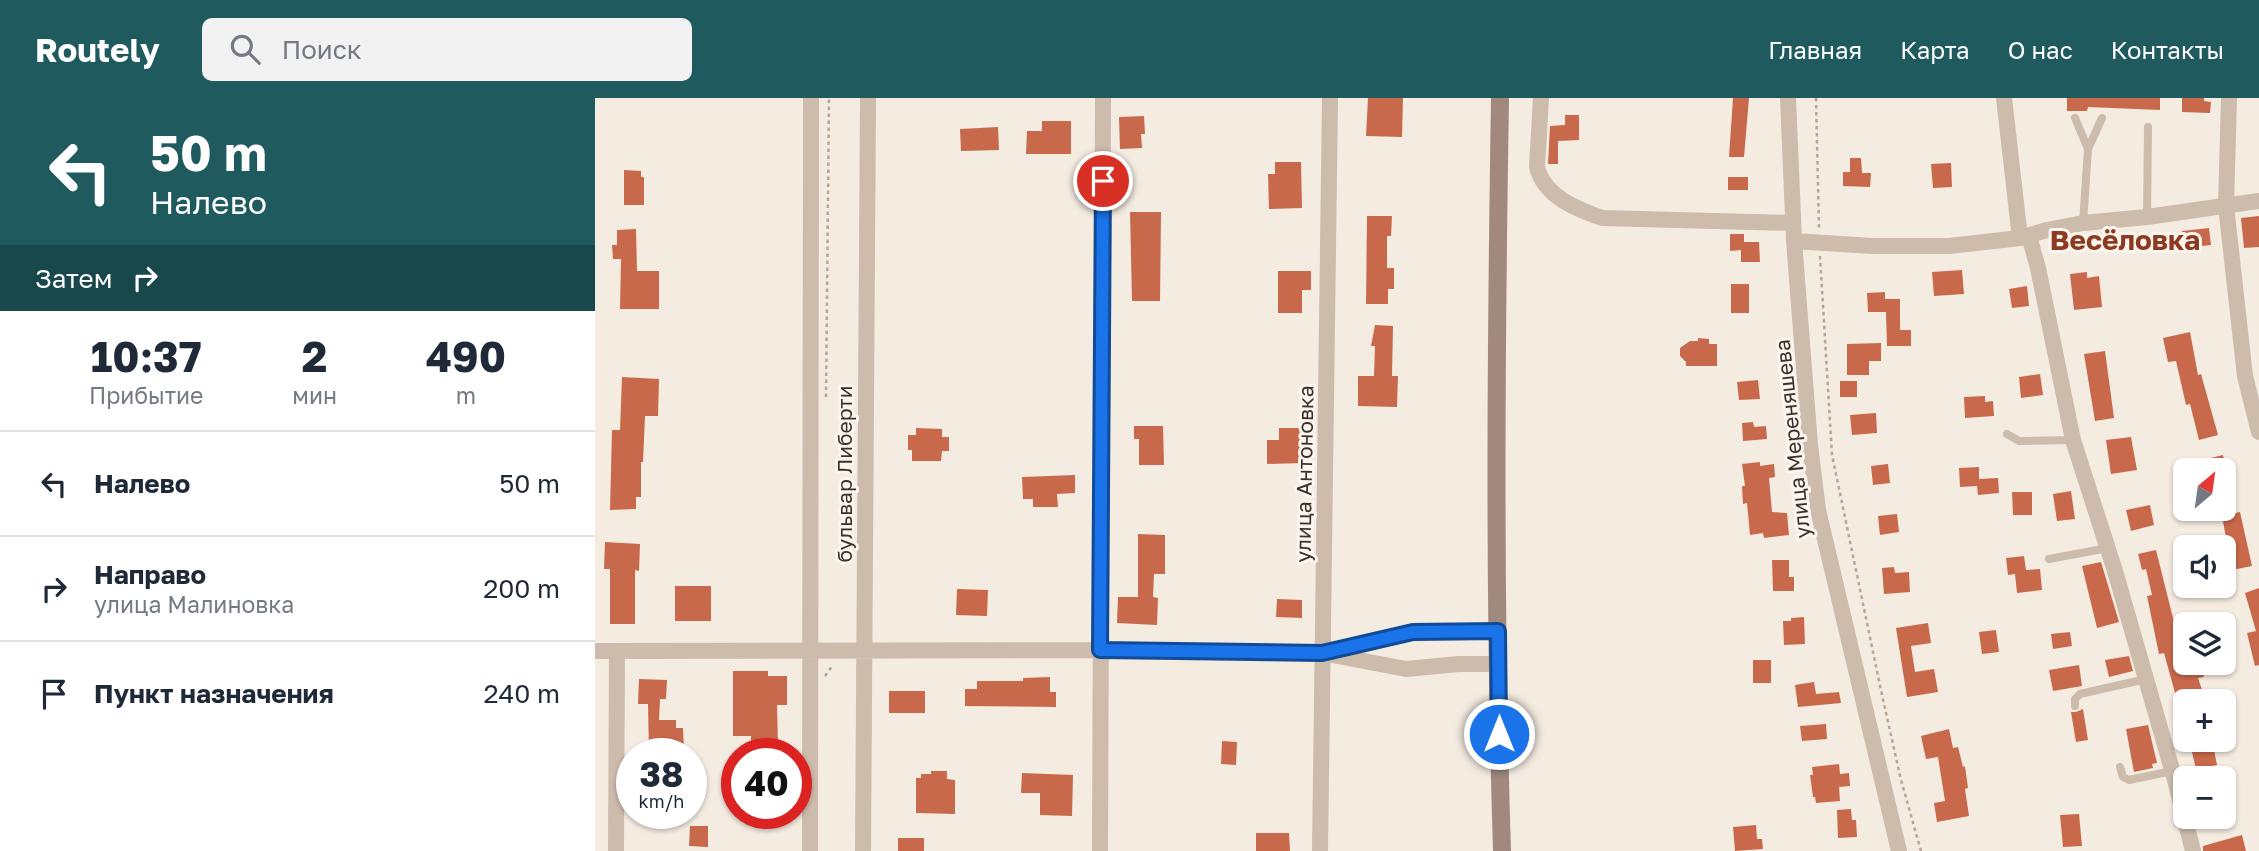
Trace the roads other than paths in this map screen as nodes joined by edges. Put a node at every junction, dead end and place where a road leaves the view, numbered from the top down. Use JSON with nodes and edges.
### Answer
{"nodes":[{"id":1,"x":811,"y":98,"type":"edge"},
{"id":2,"x":868,"y":98,"type":"edge"},
{"id":3,"x":1103,"y":98,"type":"edge"},
{"id":4,"x":1330,"y":98,"type":"edge"},
{"id":5,"x":1500,"y":98,"type":"edge"},
{"id":6,"x":1541,"y":98,"type":"edge"},
{"id":7,"x":1788,"y":98,"type":"edge"},
{"id":8,"x":2004,"y":98,"type":"edge"},
{"id":9,"x":2229,"y":98,"type":"edge"},
{"id":10,"x":2075,"y":118,"type":"dead end"},
{"id":11,"x":2102,"y":118,"type":"dead end"},
{"id":12,"x":2148,"y":128,"type":"dead end"},
{"id":13,"x":2088,"y":149,"type":"junction"},
{"id":14,"x":2259,"y":201,"type":"edge"},
{"id":15,"x":2226,"y":206,"type":"junction"},
{"id":16,"x":2147,"y":217,"type":"junction"},
{"id":17,"x":1793,"y":223,"type":"junction"},
{"id":18,"x":2083,"y":223,"type":"junction"},
{"id":19,"x":2024,"y":237,"type":"junction"},
{"id":20,"x":1794,"y":241,"type":"junction"},
{"id":21,"x":2259,"y":432,"type":"edge"},
{"id":22,"x":2007,"y":435,"type":"dead end"},
{"id":23,"x":2073,"y":440,"type":"junction"},
{"id":24,"x":2108,"y":548,"type":"junction"},
{"id":25,"x":2049,"y":559,"type":"dead end"},
{"id":26,"x":1498,"y":631,"type":"junction"},
{"id":27,"x":1100,"y":650,"type":"junction"},
{"id":28,"x":595,"y":651,"type":"edge"},
{"id":29,"x":617,"y":651,"type":"junction"},
{"id":30,"x":810,"y":651,"type":"junction"},
{"id":31,"x":864,"y":651,"type":"junction"},
{"id":32,"x":1322,"y":653,"type":"junction"},
{"id":33,"x":1498,"y":664,"type":"junction"},
{"id":34,"x":2146,"y":679,"type":"junction"},
{"id":35,"x":2075,"y":706,"type":"dead end"},
{"id":36,"x":2120,"y":767,"type":"dead end"},
{"id":37,"x":2172,"y":771,"type":"junction"},
{"id":38,"x":616,"y":851,"type":"edge"},
{"id":39,"x":810,"y":851,"type":"edge"},
{"id":40,"x":863,"y":851,"type":"edge"},
{"id":41,"x":1100,"y":851,"type":"edge"},
{"id":42,"x":1319,"y":851,"type":"edge"},
{"id":43,"x":1502,"y":851,"type":"edge"},
{"id":44,"x":1899,"y":851,"type":"edge"},
{"id":45,"x":2193,"y":851,"type":"edge"}],
"edges":[{"from":1,"to":30,"type":"street","name":"бульвар Либерти"},
{"from":2,"to":31,"type":"street","name":"бульвар Либерти"},
{"from":3,"to":27,"type":"street"},
{"from":4,"to":32,"type":"street","name":"улица Антоновка"},
{"from":5,"to":26,"type":"street"},
{"from":6,"to":17,"type":"street"},
{"from":7,"to":17,"type":"street","name":"улица Мереняшева"},
{"from":8,"to":19,"type":"street"},
{"from":9,"to":15,"type":"street"},
{"from":10,"to":13,"type":"lane"},
{"from":11,"to":13,"type":"lane"},
{"from":12,"to":16,"type":"lane"},
{"from":13,"to":18,"type":"lane"},
{"from":14,"to":15,"type":"street"},
{"from":15,"to":16,"type":"street"},
{"from":15,"to":21,"type":"street"},
{"from":16,"to":18,"type":"street"},
{"from":17,"to":20,"type":"street","name":"улица Мереняшева"},
{"from":18,"to":19,"type":"street"},
{"from":19,"to":20,"type":"street"},
{"from":19,"to":23,"type":"street"},
{"from":20,"to":44,"type":"street","name":"улица Мереняшева"},
{"from":22,"to":23,"type":"lane"},
{"from":23,"to":24,"type":"street"},
{"from":24,"to":25,"type":"lane"},
{"from":24,"to":34,"type":"street"},
{"from":26,"to":32,"type":"street"},
{"from":26,"to":33,"type":"street"},
{"from":27,"to":31,"type":"street"},
{"from":27,"to":32,"type":"street"},
{"from":27,"to":41,"type":"street"},
{"from":28,"to":29,"type":"street"},
{"from":29,"to":30,"type":"street"},
{"from":29,"to":38,"type":"street"},
{"from":30,"to":31,"type":"street"},
{"from":30,"to":39,"type":"street","name":"бульвар Либерти"},
{"from":31,"to":40,"type":"street","name":"бульвар Либерти"},
{"from":32,"to":33,"type":"street"},
{"from":32,"to":42,"type":"street","name":"улица Антоновка"},
{"from":33,"to":43,"type":"street"},
{"from":34,"to":35,"type":"lane"},
{"from":34,"to":37,"type":"street"},
{"from":36,"to":37,"type":"lane"},
{"from":37,"to":45,"type":"street"}]}
